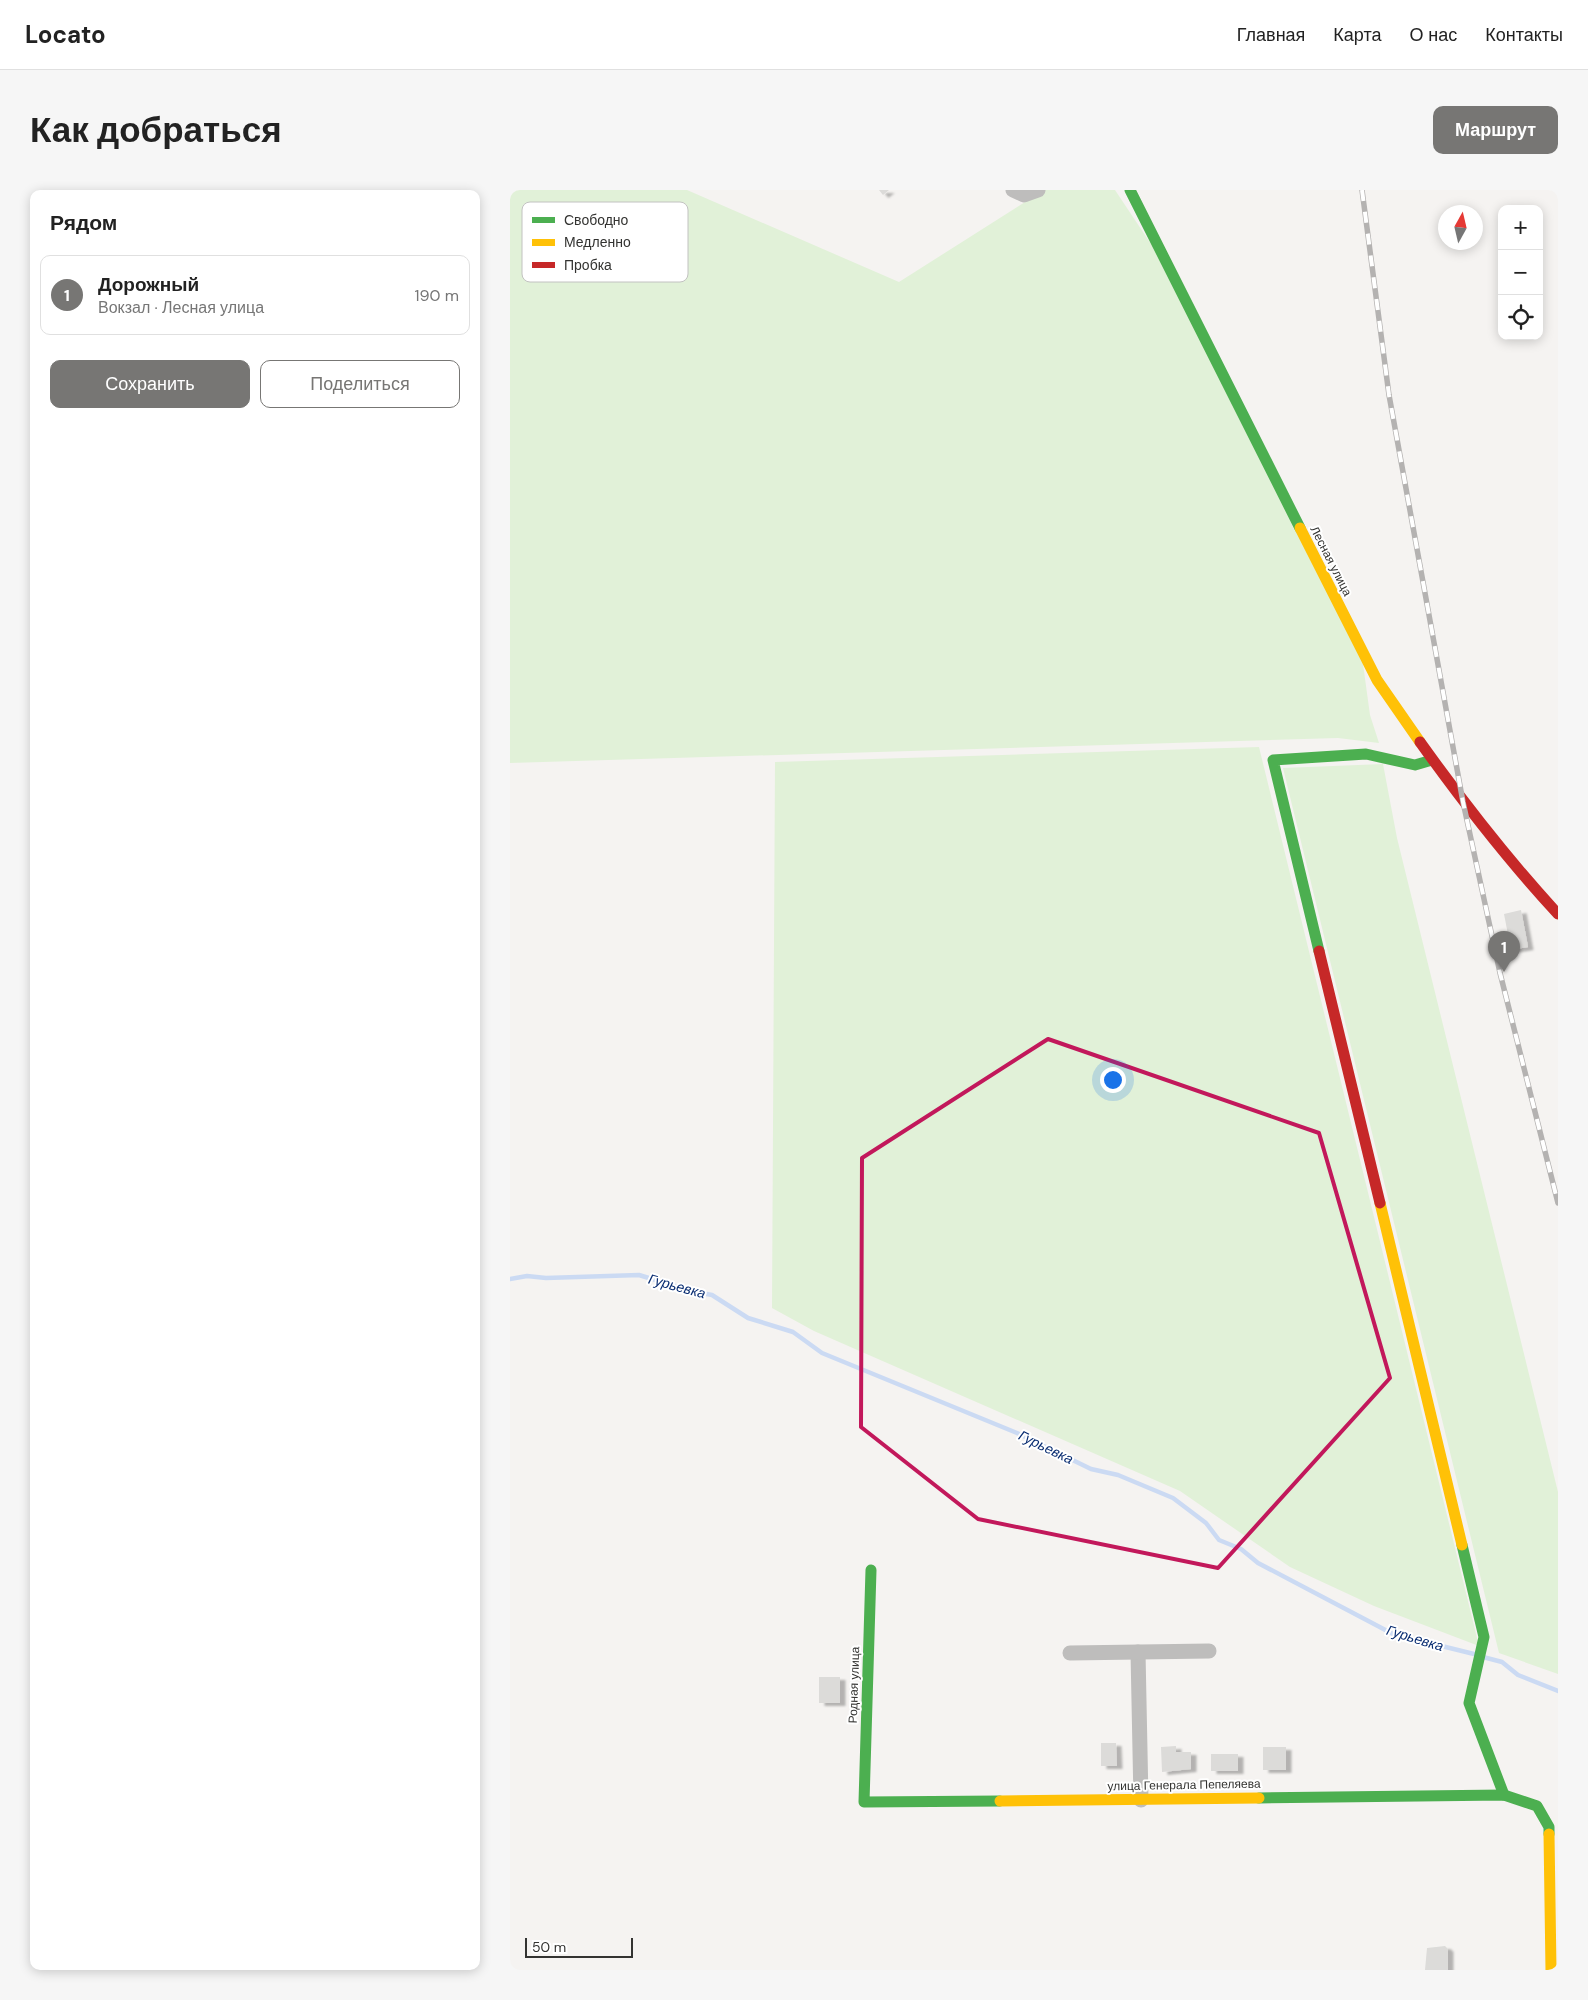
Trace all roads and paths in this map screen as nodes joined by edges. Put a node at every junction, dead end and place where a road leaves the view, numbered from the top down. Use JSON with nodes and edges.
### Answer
{"nodes":[{"id":1,"x":1013,"y":190,"type":"edge"},
{"id":2,"x":1038,"y":190,"type":"edge"},
{"id":3,"x":1130,"y":190,"type":"edge"},
{"id":4,"x":1432,"y":760,"type":"junction"},
{"id":5,"x":1558,"y":914,"type":"edge"},
{"id":6,"x":871,"y":1570,"type":"dead end"},
{"id":7,"x":1209,"y":1651,"type":"dead end"},
{"id":8,"x":1138,"y":1652,"type":"junction"},
{"id":9,"x":1070,"y":1653,"type":"dead end"},
{"id":10,"x":1504,"y":1795,"type":"junction"},
{"id":11,"x":1142,"y":1800,"type":"junction"},
{"id":12,"x":864,"y":1802,"type":"joint"},
{"id":13,"x":1551,"y":1970,"type":"edge"}],
"edges":[{"from":1,"to":2,"type":"street"},
{"from":3,"to":4,"type":"street","name":"Лесная улица"},
{"from":4,"to":5,"type":"street","name":"Лесная улица"},
{"from":4,"to":10,"type":"street"},
{"from":6,"to":12,"type":"street","name":"Родная улица"},
{"from":7,"to":8,"type":"street"},
{"from":8,"to":9,"type":"street"},
{"from":8,"to":11,"type":"street"},
{"from":10,"to":11,"type":"street","name":"улица Генерала Пепеляева"},
{"from":10,"to":13,"type":"street","name":"улица Генерала Пепеляева"},
{"from":11,"to":12,"type":"street","name":"улица Генерала Пепеляева"}]}
